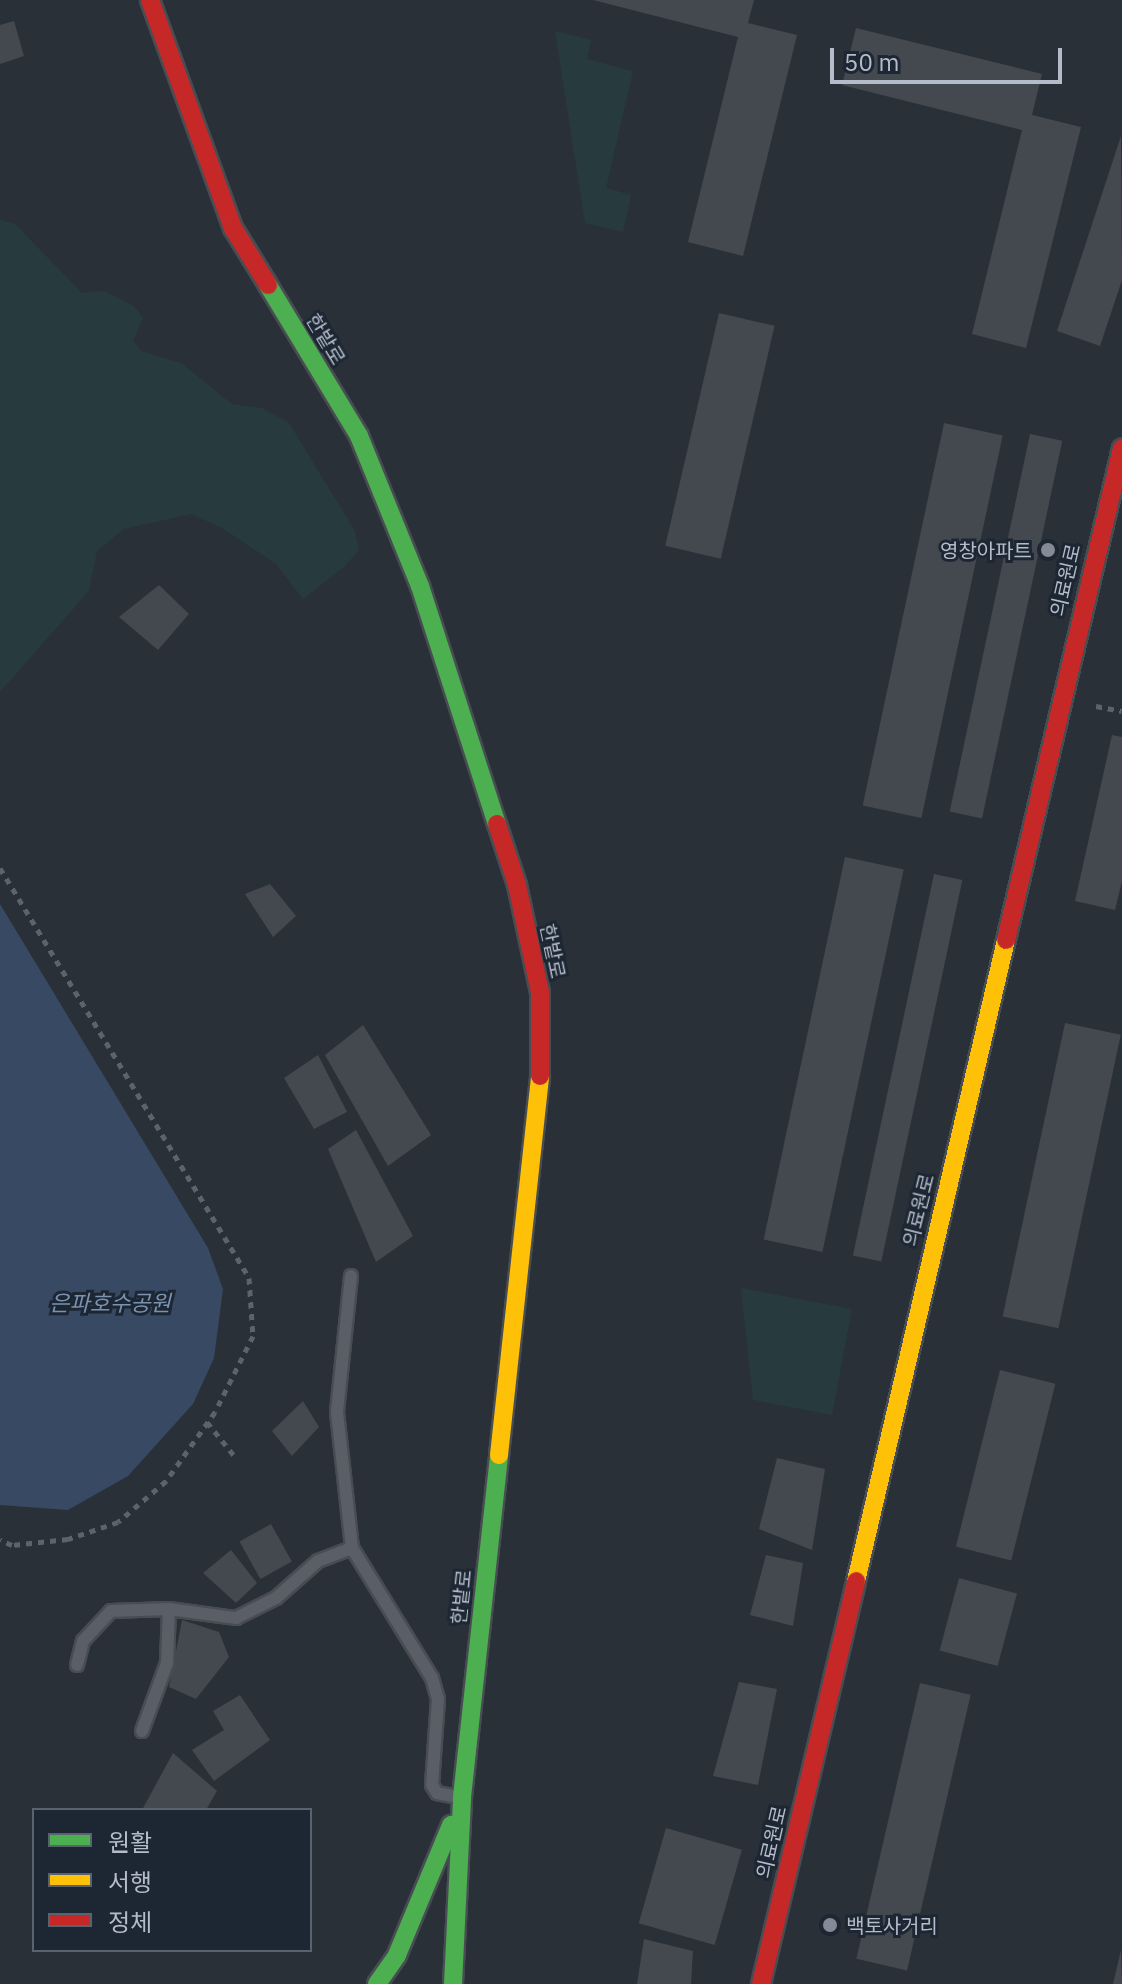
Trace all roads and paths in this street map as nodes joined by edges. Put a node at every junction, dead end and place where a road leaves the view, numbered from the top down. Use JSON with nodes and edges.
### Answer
{"nodes":[{"id":1,"x":150,"y":0,"type":"edge"},
{"id":2,"x":1122,"y":448,"type":"edge"},
{"id":3,"x":1096,"y":706,"type":"dead end"},
{"id":4,"x":1122,"y":711,"type":"edge"},
{"id":5,"x":0,"y":868,"type":"edge"},
{"id":6,"x":351,"y":1276,"type":"dead end"},
{"id":7,"x":207,"y":1422,"type":"junction"},
{"id":8,"x":236,"y":1458,"type":"dead end"},
{"id":9,"x":0,"y":1540,"type":"edge"},
{"id":10,"x":352,"y":1548,"type":"junction"},
{"id":11,"x":169,"y":1609,"type":"junction"},
{"id":12,"x":77,"y":1665,"type":"dead end"},
{"id":13,"x":142,"y":1731,"type":"dead end"},
{"id":14,"x":462,"y":1797,"type":"junction"},
{"id":15,"x":377,"y":1984,"type":"edge"},
{"id":16,"x":453,"y":1984,"type":"edge"},
{"id":17,"x":761,"y":1984,"type":"edge"}],
"edges":[{"from":1,"to":14,"type":"street","name":"한밭로"},
{"from":2,"to":17,"type":"street","name":"의료원로"},
{"from":3,"to":4,"type":"path"},
{"from":5,"to":7,"type":"path"},
{"from":6,"to":10,"type":"lane"},
{"from":7,"to":8,"type":"path"},
{"from":7,"to":9,"type":"path"},
{"from":10,"to":11,"type":"lane"},
{"from":10,"to":14,"type":"lane"},
{"from":11,"to":12,"type":"lane"},
{"from":11,"to":13,"type":"lane"},
{"from":14,"to":15,"type":"street"},
{"from":14,"to":16,"type":"street","name":"한밭로"}]}
